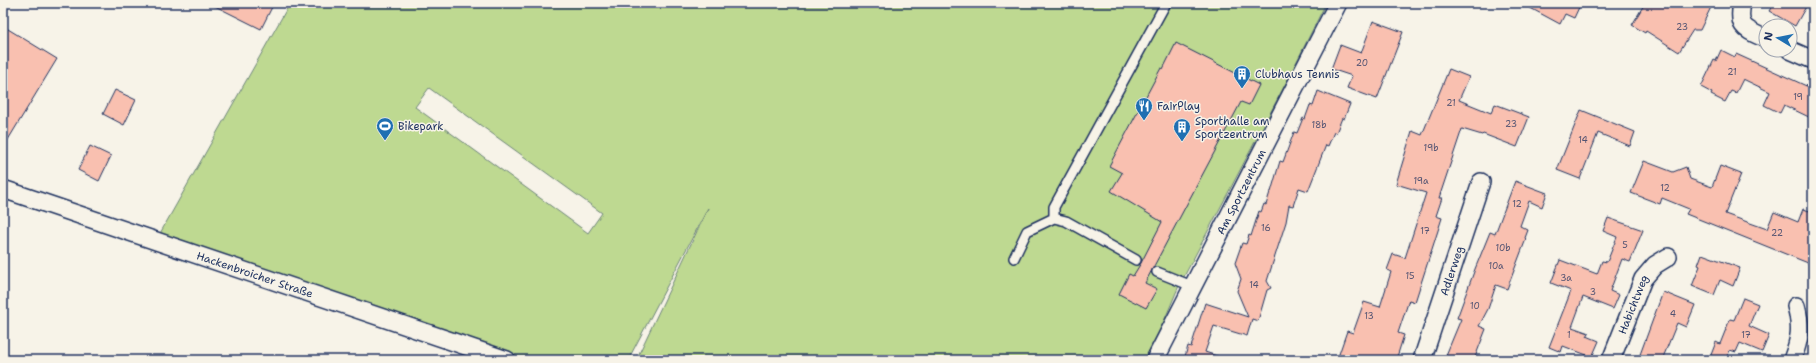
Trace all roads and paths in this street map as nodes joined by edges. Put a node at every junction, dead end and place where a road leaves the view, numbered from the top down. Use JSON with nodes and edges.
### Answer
{"nodes":[{"id":1,"x":1166,"y":3,"type":"edge"},
{"id":2,"x":1338,"y":3,"type":"edge"},
{"id":3,"x":1742,"y":3,"type":"edge"},
{"id":4,"x":1758,"y":35,"type":"edge"},
{"id":5,"x":1798,"y":53,"type":"edge"},
{"id":6,"x":1813,"y":60,"type":"edge"},
{"id":7,"x":1481,"y":182,"type":"dead end"},
{"id":8,"x":3,"y":189,"type":"edge"},
{"id":9,"x":1054,"y":218,"type":"junction"},
{"id":10,"x":1668,"y":257,"type":"dead end"},
{"id":11,"x":1014,"y":258,"type":"dead end"},
{"id":12,"x":1136,"y":260,"type":"dead end"},
{"id":13,"x":1157,"y":272,"type":"dead end"},
{"id":14,"x":1192,"y":286,"type":"junction"},
{"id":15,"x":1796,"y":306,"type":"dead end"},
{"id":16,"x":507,"y":360,"type":"edge"},
{"id":17,"x":1154,"y":360,"type":"edge"},
{"id":18,"x":1422,"y":360,"type":"edge"},
{"id":19,"x":1611,"y":360,"type":"edge"},
{"id":20,"x":1792,"y":360,"type":"edge"}],
"edges":[{"from":1,"to":9,"type":"lane"},
{"from":2,"to":14,"type":"street","name":"Am Sportzentrum"},
{"from":3,"to":4,"type":"street"},
{"from":5,"to":6,"type":"street"},
{"from":7,"to":18,"type":"street","name":"Adlerweg"},
{"from":8,"to":16,"type":"street","name":"Hackenbroicher Straße"},
{"from":9,"to":11,"type":"lane"},
{"from":9,"to":12,"type":"lane"},
{"from":10,"to":19,"type":"street","name":"Habichtweg"},
{"from":13,"to":14,"type":"lane"},
{"from":14,"to":17,"type":"street","name":"Am Sportzentrum"},
{"from":15,"to":20,"type":"street"}]}
